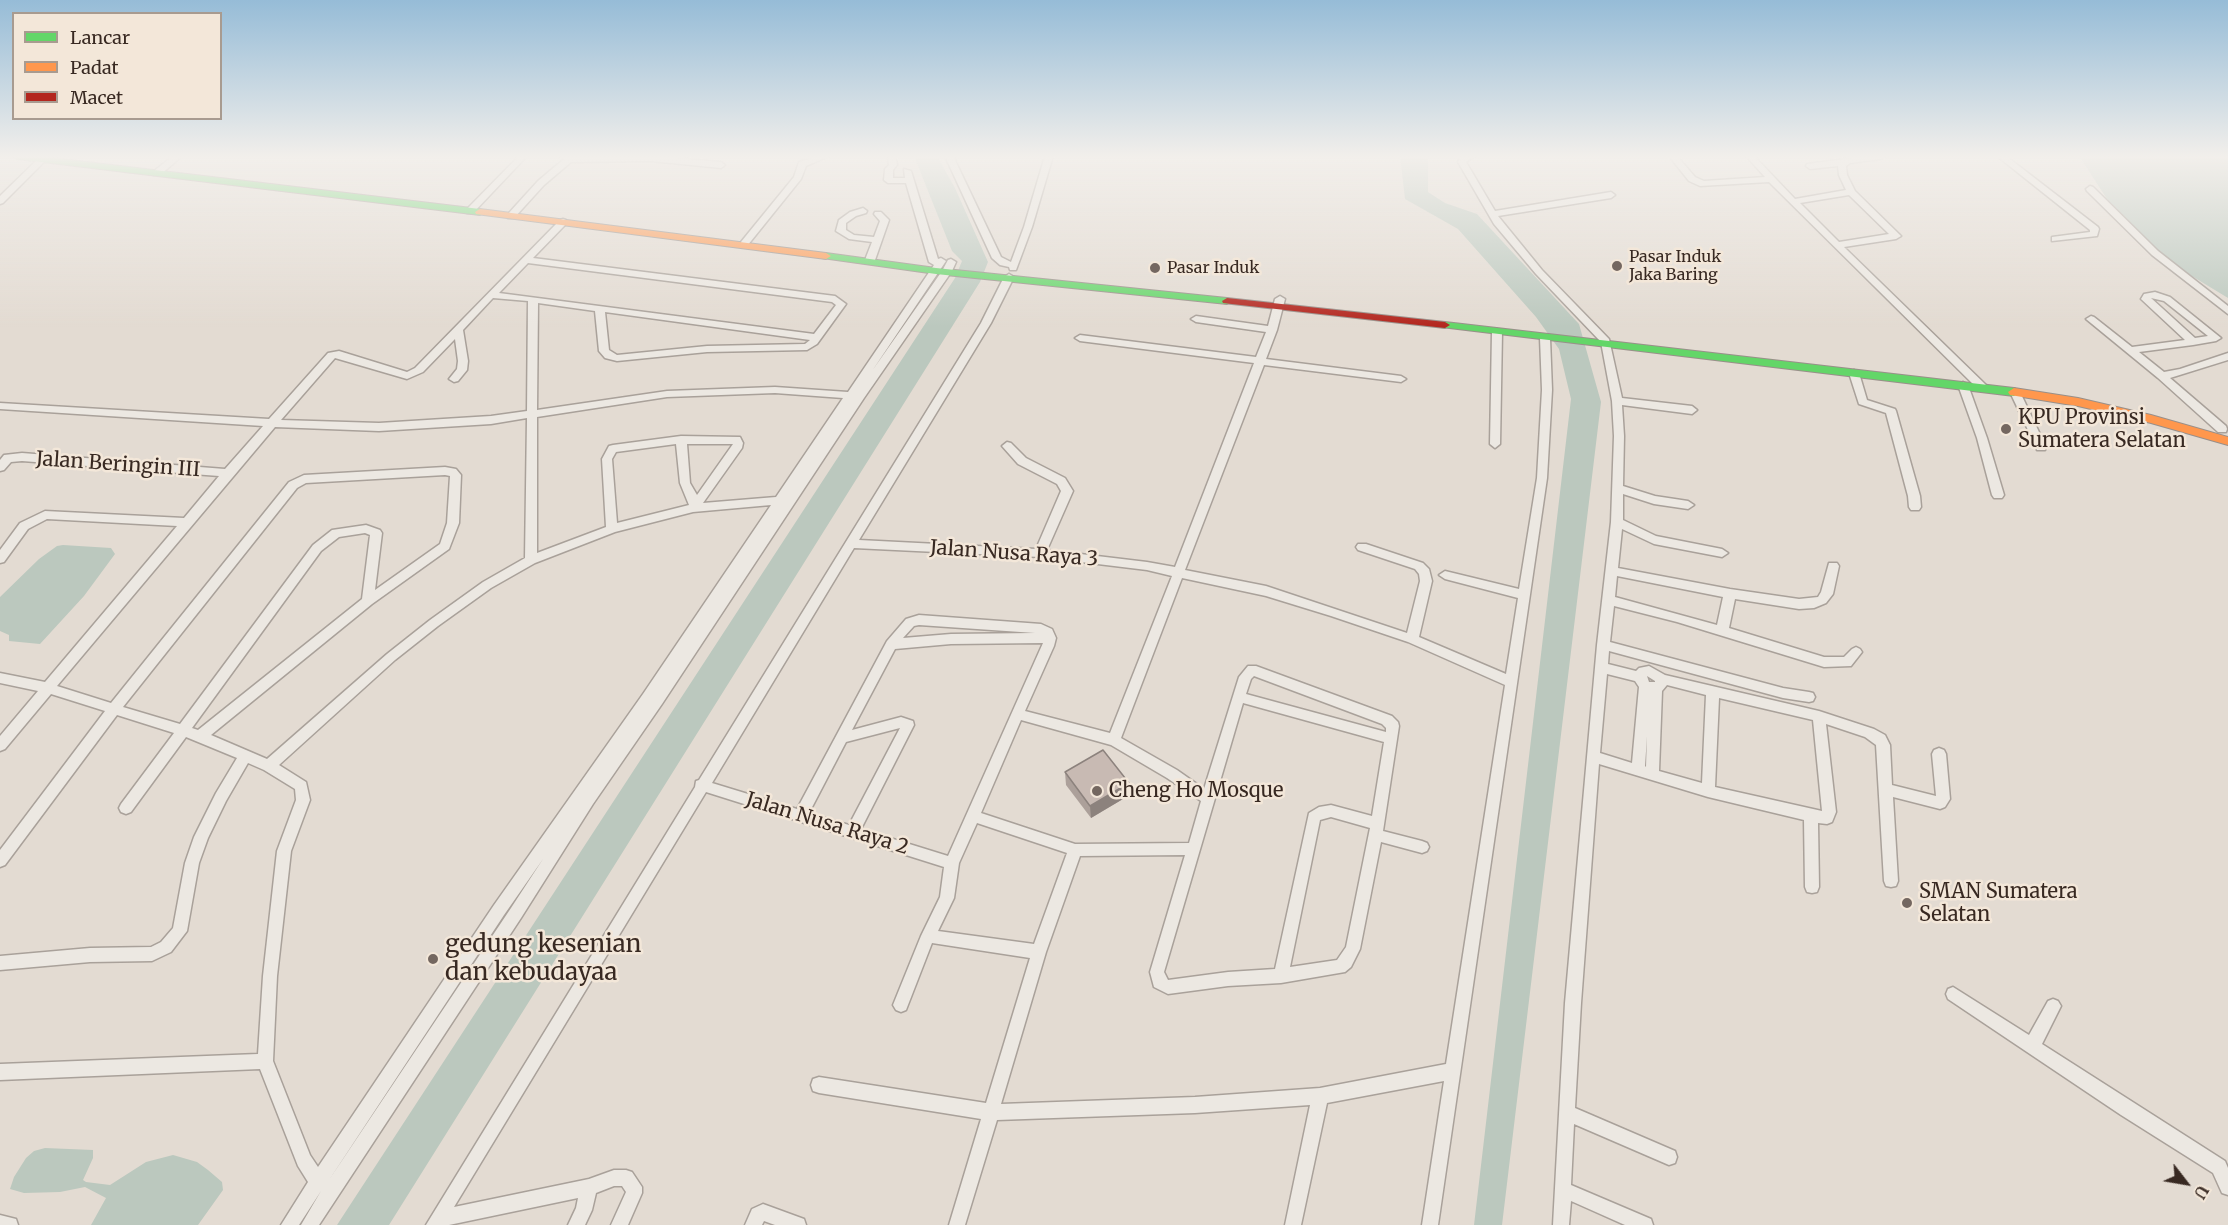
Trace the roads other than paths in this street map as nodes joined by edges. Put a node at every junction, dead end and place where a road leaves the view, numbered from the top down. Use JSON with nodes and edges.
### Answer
{"nodes":[{"id":1,"x":488,"y":213,"type":"edge"},
{"id":2,"x":514,"y":213,"type":"edge"},
{"id":3,"x":769,"y":213,"type":"edge"},
{"id":4,"x":857,"y":213,"type":"edge"},
{"id":5,"x":924,"y":213,"type":"edge"},
{"id":6,"x":976,"y":213,"type":"edge"},
{"id":7,"x":1032,"y":213,"type":"edge"},
{"id":8,"x":1497,"y":213,"type":"edge"},
{"id":9,"x":1804,"y":213,"type":"edge"},
{"id":10,"x":1873,"y":213,"type":"edge"},
{"id":11,"x":2075,"y":213,"type":"edge"},
{"id":12,"x":2114,"y":213,"type":"edge"},
{"id":13,"x":878,"y":214,"type":"dead end"},
{"id":14,"x":1491,"y":214,"type":"joint"},
{"id":15,"x":511,"y":216,"type":"junction"},
{"id":16,"x":563,"y":222,"type":"junction"},
{"id":17,"x":2055,"y":239,"type":"dead end"},
{"id":18,"x":877,"y":240,"type":"junction"},
{"id":19,"x":744,"y":244,"type":"junction"},
{"id":20,"x":1837,"y":245,"type":"junction"},
{"id":21,"x":526,"y":260,"type":"junction"},
{"id":22,"x":870,"y":260,"type":"junction"},
{"id":23,"x":946,"y":266,"type":"junction"},
{"id":24,"x":1012,"y":270,"type":"junction"},
{"id":25,"x":491,"y":295,"type":"junction"},
{"id":26,"x":532,"y":299,"type":"junction"},
{"id":27,"x":1280,"y":303,"type":"junction"},
{"id":28,"x":600,"y":309,"type":"junction"},
{"id":29,"x":2228,"y":311,"type":"edge"},
{"id":30,"x":1196,"y":319,"type":"dead end"},
{"id":31,"x":2091,"y":319,"type":"dead end"},
{"id":32,"x":458,"y":330,"type":"junction"},
{"id":33,"x":1272,"y":330,"type":"junction"},
{"id":34,"x":1497,"y":332,"type":"junction"},
{"id":35,"x":1545,"y":336,"type":"junction"},
{"id":36,"x":817,"y":338,"type":"junction"},
{"id":37,"x":1080,"y":338,"type":"dead end"},
{"id":38,"x":1605,"y":341,"type":"junction"},
{"id":39,"x":2193,"y":342,"type":"junction"},
{"id":40,"x":2130,"y":350,"type":"junction"},
{"id":41,"x":2228,"y":356,"type":"edge"},
{"id":42,"x":1260,"y":360,"type":"junction"},
{"id":43,"x":1854,"y":373,"type":"junction"},
{"id":44,"x":2162,"y":376,"type":"junction"},
{"id":45,"x":454,"y":379,"type":"dead end"},
{"id":46,"x":1401,"y":379,"type":"dead end"},
{"id":47,"x":1973,"y":383,"type":"junction"},
{"id":48,"x":2015,"y":392,"type":"junction"},
{"id":49,"x":856,"y":396,"type":"junction"},
{"id":50,"x":1617,"y":401,"type":"junction"},
{"id":51,"x":0,"y":406,"type":"edge"},
{"id":52,"x":1692,"y":410,"type":"dead end"},
{"id":53,"x":533,"y":413,"type":"junction"},
{"id":54,"x":271,"y":423,"type":"junction"},
{"id":55,"x":2226,"y":433,"type":"edge"},
{"id":56,"x":681,"y":440,"type":"junction"},
{"id":57,"x":1495,"y":444,"type":"dead end"},
{"id":58,"x":1007,"y":446,"type":"dead end"},
{"id":59,"x":2041,"y":447,"type":"dead end"},
{"id":60,"x":4,"y":463,"type":"edge"},
{"id":61,"x":228,"y":473,"type":"junction"},
{"id":62,"x":1618,"y":488,"type":"junction"},
{"id":63,"x":1998,"y":495,"type":"dead end"},
{"id":64,"x":786,"y":500,"type":"junction"},
{"id":65,"x":1689,"y":505,"type":"dead end"},
{"id":66,"x":694,"y":506,"type":"junction"},
{"id":67,"x":1915,"y":507,"type":"dead end"},
{"id":68,"x":186,"y":522,"type":"junction"},
{"id":69,"x":1617,"y":522,"type":"junction"},
{"id":70,"x":612,"y":529,"type":"junction"},
{"id":71,"x":849,"y":544,"type":"junction"},
{"id":72,"x":1362,"y":547,"type":"dead end"},
{"id":73,"x":1040,"y":552,"type":"junction"},
{"id":74,"x":1722,"y":553,"type":"dead end"},
{"id":75,"x":0,"y":559,"type":"edge"},
{"id":76,"x":531,"y":560,"type":"junction"},
{"id":77,"x":1833,"y":566,"type":"dead end"},
{"id":78,"x":1613,"y":571,"type":"junction"},
{"id":79,"x":1178,"y":573,"type":"junction"},
{"id":80,"x":1445,"y":575,"type":"dead end"},
{"id":81,"x":1730,"y":594,"type":"junction"},
{"id":82,"x":1524,"y":595,"type":"junction"},
{"id":83,"x":1609,"y":600,"type":"junction"},
{"id":84,"x":368,"y":601,"type":"junction"},
{"id":85,"x":1722,"y":630,"type":"junction"},
{"id":86,"x":1050,"y":638,"type":"junction"},
{"id":87,"x":1412,"y":639,"type":"junction"},
{"id":88,"x":891,"y":644,"type":"junction"},
{"id":89,"x":1603,"y":645,"type":"junction"},
{"id":90,"x":1856,"y":652,"type":"dead end"},
{"id":91,"x":1601,"y":667,"type":"junction"},
{"id":92,"x":0,"y":678,"type":"edge"},
{"id":93,"x":1511,"y":682,"type":"junction"},
{"id":94,"x":1651,"y":682,"type":"junction"},
{"id":95,"x":48,"y":688,"type":"junction"},
{"id":96,"x":1713,"y":691,"type":"junction"},
{"id":97,"x":1240,"y":697,"type":"junction"},
{"id":98,"x":1809,"y":697,"type":"dead end"},
{"id":99,"x":114,"y":709,"type":"junction"},
{"id":100,"x":1017,"y":714,"type":"junction"},
{"id":101,"x":1819,"y":716,"type":"junction"},
{"id":102,"x":184,"y":731,"type":"junction"},
{"id":103,"x":200,"y":736,"type":"junction"},
{"id":104,"x":841,"y":738,"type":"junction"},
{"id":105,"x":1391,"y":739,"type":"junction"},
{"id":106,"x":1114,"y":740,"type":"junction"},
{"id":107,"x":0,"y":745,"type":"edge"},
{"id":108,"x":1939,"y":754,"type":"dead end"},
{"id":109,"x":246,"y":755,"type":"junction"},
{"id":110,"x":1593,"y":757,"type":"junction"},
{"id":111,"x":269,"y":766,"type":"junction"},
{"id":112,"x":1638,"y":769,"type":"junction"},
{"id":113,"x":1652,"y":773,"type":"junction"},
{"id":114,"x":701,"y":785,"type":"junction"},
{"id":115,"x":1885,"y":789,"type":"junction"},
{"id":116,"x":1708,"y":791,"type":"junction"},
{"id":117,"x":1208,"y":799,"type":"junction"},
{"id":118,"x":126,"y":808,"type":"dead end"},
{"id":119,"x":800,"y":816,"type":"junction"},
{"id":120,"x":973,"y":816,"type":"junction"},
{"id":121,"x":1811,"y":816,"type":"junction"},
{"id":122,"x":1377,"y":829,"type":"junction"},
{"id":123,"x":852,"y":832,"type":"junction"},
{"id":124,"x":1422,"y":847,"type":"dead end"},
{"id":125,"x":1075,"y":849,"type":"junction"},
{"id":126,"x":1194,"y":849,"type":"junction"},
{"id":127,"x":0,"y":861,"type":"edge"},
{"id":128,"x":952,"y":863,"type":"junction"},
{"id":129,"x":1891,"y":881,"type":"dead end"},
{"id":130,"x":1812,"y":887,"type":"dead end"},
{"id":131,"x":499,"y":910,"type":"junction"},
{"id":132,"x":516,"y":913,"type":"junction"},
{"id":133,"x":928,"y":936,"type":"junction"},
{"id":134,"x":1039,"y":952,"type":"junction"},
{"id":135,"x":0,"y":963,"type":"edge"},
{"id":136,"x":1281,"y":976,"type":"junction"},
{"id":137,"x":1953,"y":994,"type":"dead end"},
{"id":138,"x":901,"y":1005,"type":"dead end"},
{"id":139,"x":2053,"y":1005,"type":"dead end"},
{"id":140,"x":2032,"y":1046,"type":"junction"},
{"id":141,"x":265,"y":1061,"type":"junction"},
{"id":142,"x":1453,"y":1071,"type":"junction"},
{"id":143,"x":0,"y":1072,"type":"edge"},
{"id":144,"x":819,"y":1085,"type":"dead end"},
{"id":145,"x":1320,"y":1096,"type":"junction"},
{"id":146,"x":990,"y":1112,"type":"junction"},
{"id":147,"x":1568,"y":1113,"type":"junction"},
{"id":148,"x":1669,"y":1157,"type":"dead end"},
{"id":149,"x":2224,"y":1169,"type":"edge"},
{"id":150,"x":326,"y":1185,"type":"junction"},
{"id":151,"x":2228,"y":1186,"type":"edge"},
{"id":152,"x":589,"y":1187,"type":"junction"},
{"id":153,"x":1564,"y":1190,"type":"junction"},
{"id":154,"x":436,"y":1222,"type":"edge"},
{"id":155,"x":0,"y":1223,"type":"edge"},
{"id":156,"x":10,"y":1225,"type":"edge"},
{"id":157,"x":289,"y":1225,"type":"edge"},
{"id":158,"x":309,"y":1225,"type":"edge"},
{"id":159,"x":576,"y":1225,"type":"edge"},
{"id":160,"x":619,"y":1225,"type":"edge"},
{"id":161,"x":753,"y":1225,"type":"edge"},
{"id":162,"x":798,"y":1225,"type":"edge"},
{"id":163,"x":957,"y":1225,"type":"edge"},
{"id":164,"x":1293,"y":1225,"type":"edge"},
{"id":165,"x":1430,"y":1225,"type":"edge"},
{"id":166,"x":1561,"y":1225,"type":"edge"},
{"id":167,"x":1645,"y":1225,"type":"edge"}],
"edges":[{"from":1,"to":15,"type":"street"},
{"from":2,"to":15,"type":"street"},
{"from":3,"to":19,"type":"street"},
{"from":4,"to":18,"type":"street"},
{"from":5,"to":23,"type":"street"},
{"from":6,"to":24,"type":"street"},
{"from":7,"to":24,"type":"street"},
{"from":8,"to":14,"type":"street"},
{"from":9,"to":20,"type":"street"},
{"from":10,"to":20,"type":"street"},
{"from":11,"to":17,"type":"street"},
{"from":12,"to":29,"type":"street"},
{"from":13,"to":18,"type":"street"},
{"from":14,"to":38,"type":"street"},
{"from":15,"to":16,"type":"street"},
{"from":16,"to":19,"type":"street"},
{"from":16,"to":21,"type":"street"},
{"from":18,"to":22,"type":"street"},
{"from":19,"to":22,"type":"street"},
{"from":20,"to":47,"type":"street"},
{"from":21,"to":25,"type":"street"},
{"from":21,"to":36,"type":"street"},
{"from":22,"to":23,"type":"street"},
{"from":23,"to":24,"type":"street"},
{"from":23,"to":49,"type":"street"},
{"from":24,"to":27,"type":"street"},
{"from":24,"to":71,"type":"street"},
{"from":25,"to":26,"type":"street"},
{"from":25,"to":32,"type":"street"},
{"from":26,"to":28,"type":"street"},
{"from":26,"to":53,"type":"street"},
{"from":27,"to":33,"type":"street"},
{"from":27,"to":34,"type":"street"},
{"from":27,"to":35,"type":"street"},
{"from":28,"to":36,"type":"street"},
{"from":28,"to":36,"type":"street"},
{"from":30,"to":33,"type":"street"},
{"from":31,"to":40,"type":"street"},
{"from":32,"to":45,"type":"street"},
{"from":32,"to":54,"type":"street"},
{"from":33,"to":42,"type":"street"},
{"from":34,"to":35,"type":"street"},
{"from":34,"to":57,"type":"street"},
{"from":35,"to":38,"type":"street"},
{"from":35,"to":82,"type":"street"},
{"from":37,"to":42,"type":"street"},
{"from":38,"to":43,"type":"street"},
{"from":38,"to":47,"type":"street"},
{"from":38,"to":50,"type":"street"},
{"from":39,"to":39,"type":"street"},
{"from":39,"to":40,"type":"street"},
{"from":40,"to":44,"type":"street"},
{"from":41,"to":44,"type":"street"},
{"from":42,"to":46,"type":"street"},
{"from":42,"to":79,"type":"street"},
{"from":43,"to":47,"type":"street"},
{"from":43,"to":67,"type":"street"},
{"from":44,"to":55,"type":"street"},
{"from":47,"to":48,"type":"street"},
{"from":47,"to":55,"type":"street"},
{"from":47,"to":63,"type":"street"},
{"from":48,"to":55,"type":"street"},
{"from":48,"to":59,"type":"street"},
{"from":49,"to":53,"type":"street"},
{"from":49,"to":64,"type":"street"},
{"from":50,"to":52,"type":"street"},
{"from":50,"to":62,"type":"street"},
{"from":51,"to":54,"type":"street"},
{"from":53,"to":54,"type":"street"},
{"from":53,"to":76,"type":"street"},
{"from":54,"to":61,"type":"street"},
{"from":56,"to":66,"type":"street"},
{"from":56,"to":66,"type":"street"},
{"from":56,"to":70,"type":"street"},
{"from":58,"to":73,"type":"street"},
{"from":60,"to":61,"type":"street","name":"Jalan Beringin III"},
{"from":61,"to":68,"type":"street"},
{"from":62,"to":65,"type":"street"},
{"from":62,"to":69,"type":"street"},
{"from":64,"to":66,"type":"street"},
{"from":64,"to":131,"type":"street"},
{"from":64,"to":132,"type":"street"},
{"from":66,"to":70,"type":"street"},
{"from":68,"to":75,"type":"street"},
{"from":68,"to":95,"type":"street"},
{"from":69,"to":74,"type":"street"},
{"from":69,"to":78,"type":"street"},
{"from":70,"to":76,"type":"street"},
{"from":71,"to":73,"type":"street","name":"Jalan Nusa Raya 3"},
{"from":71,"to":114,"type":"street"},
{"from":72,"to":87,"type":"street"},
{"from":73,"to":79,"type":"street","name":"Jalan Nusa Raya 3"},
{"from":76,"to":111,"type":"street"},
{"from":77,"to":81,"type":"street"},
{"from":78,"to":81,"type":"street"},
{"from":78,"to":83,"type":"street"},
{"from":79,"to":87,"type":"street","name":"Jalan Nusa Raya 3"},
{"from":79,"to":106,"type":"street"},
{"from":80,"to":82,"type":"street"},
{"from":81,"to":85,"type":"street"},
{"from":82,"to":93,"type":"street"},
{"from":83,"to":85,"type":"street"},
{"from":83,"to":89,"type":"street"},
{"from":84,"to":99,"type":"street"},
{"from":84,"to":102,"type":"street"},
{"from":84,"to":103,"type":"street"},
{"from":85,"to":90,"type":"street"},
{"from":86,"to":88,"type":"street"},
{"from":86,"to":88,"type":"street"},
{"from":86,"to":100,"type":"street"},
{"from":87,"to":93,"type":"street","name":"Jalan Nusa Raya 3"},
{"from":88,"to":104,"type":"street"},
{"from":89,"to":91,"type":"street"},
{"from":89,"to":98,"type":"street"},
{"from":91,"to":94,"type":"street"},
{"from":91,"to":110,"type":"street"},
{"from":92,"to":95,"type":"street"},
{"from":93,"to":142,"type":"street"},
{"from":94,"to":96,"type":"street"},
{"from":94,"to":112,"type":"street"},
{"from":94,"to":113,"type":"street"},
{"from":95,"to":99,"type":"street"},
{"from":95,"to":107,"type":"street"},
{"from":96,"to":101,"type":"street"},
{"from":96,"to":116,"type":"street"},
{"from":97,"to":105,"type":"street"},
{"from":97,"to":105,"type":"street"},
{"from":97,"to":117,"type":"street"},
{"from":99,"to":102,"type":"street"},
{"from":99,"to":127,"type":"street"},
{"from":100,"to":106,"type":"street"},
{"from":100,"to":120,"type":"street"},
{"from":101,"to":115,"type":"street"},
{"from":101,"to":121,"type":"street"},
{"from":102,"to":103,"type":"street"},
{"from":102,"to":118,"type":"street"},
{"from":103,"to":109,"type":"street"},
{"from":104,"to":119,"type":"street"},
{"from":104,"to":123,"type":"street"},
{"from":105,"to":122,"type":"street"},
{"from":106,"to":117,"type":"street"},
{"from":108,"to":115,"type":"street"},
{"from":109,"to":111,"type":"street"},
{"from":109,"to":135,"type":"street"},
{"from":110,"to":112,"type":"street"},
{"from":110,"to":147,"type":"street"},
{"from":111,"to":141,"type":"street"},
{"from":112,"to":113,"type":"street"},
{"from":113,"to":116,"type":"street"},
{"from":114,"to":119,"type":"street","name":"Jalan Nusa Raya 2"},
{"from":114,"to":154,"type":"street"},
{"from":115,"to":129,"type":"street"},
{"from":116,"to":121,"type":"street"},
{"from":117,"to":126,"type":"street"},
{"from":119,"to":123,"type":"street","name":"Jalan Nusa Raya 2"},
{"from":120,"to":125,"type":"street"},
{"from":120,"to":128,"type":"street"},
{"from":121,"to":130,"type":"street"},
{"from":122,"to":124,"type":"street"},
{"from":122,"to":136,"type":"street"},
{"from":122,"to":136,"type":"street"},
{"from":123,"to":128,"type":"street","name":"Jalan Nusa Raya 2"},
{"from":125,"to":126,"type":"street"},
{"from":125,"to":134,"type":"street"},
{"from":126,"to":136,"type":"street"},
{"from":128,"to":133,"type":"street"},
{"from":131,"to":132,"type":"street"},
{"from":131,"to":150,"type":"street"},
{"from":132,"to":150,"type":"street"},
{"from":133,"to":134,"type":"street"},
{"from":133,"to":138,"type":"street"},
{"from":134,"to":146,"type":"street"},
{"from":137,"to":140,"type":"street"},
{"from":139,"to":140,"type":"street"},
{"from":140,"to":149,"type":"street"},
{"from":141,"to":143,"type":"street"},
{"from":141,"to":150,"type":"street"},
{"from":142,"to":145,"type":"street"},
{"from":142,"to":165,"type":"street"},
{"from":144,"to":146,"type":"street"},
{"from":145,"to":146,"type":"street"},
{"from":145,"to":164,"type":"street"},
{"from":146,"to":163,"type":"street"},
{"from":147,"to":148,"type":"street"},
{"from":147,"to":153,"type":"street"},
{"from":149,"to":151,"type":"street"},
{"from":150,"to":157,"type":"street"},
{"from":150,"to":158,"type":"street"},
{"from":152,"to":154,"type":"street"},
{"from":152,"to":159,"type":"street"},
{"from":152,"to":160,"type":"street"},
{"from":153,"to":166,"type":"street"},
{"from":153,"to":167,"type":"street"},
{"from":155,"to":156,"type":"street"},
{"from":161,"to":162,"type":"street"}]}
